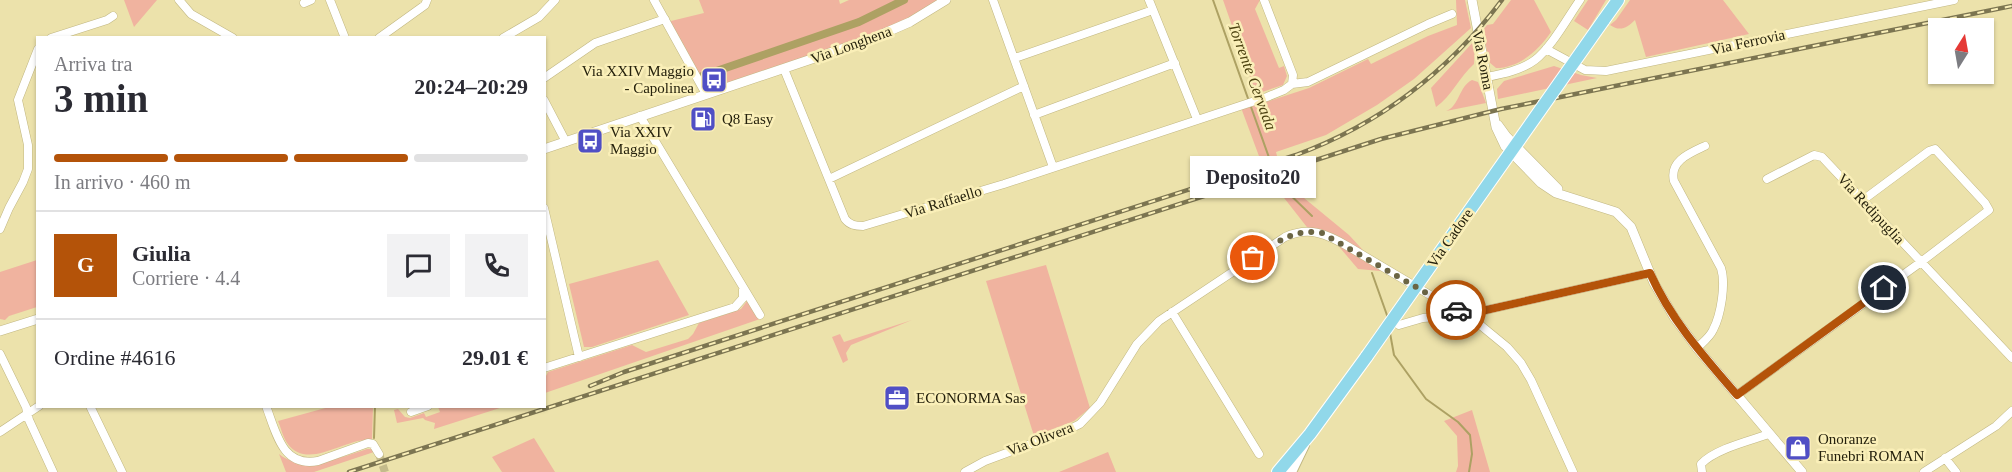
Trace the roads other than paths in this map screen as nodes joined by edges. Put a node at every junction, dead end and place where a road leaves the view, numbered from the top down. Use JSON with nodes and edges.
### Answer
{"nodes":[{"id":1,"x":179,"y":0,"type":"edge"},
{"id":2,"x":330,"y":0,"type":"edge"},
{"id":3,"x":427,"y":0,"type":"edge"},
{"id":4,"x":555,"y":0,"type":"edge"},
{"id":5,"x":654,"y":0,"type":"edge"},
{"id":6,"x":946,"y":0,"type":"edge"},
{"id":7,"x":993,"y":0,"type":"edge"},
{"id":8,"x":1149,"y":0,"type":"edge"},
{"id":9,"x":1264,"y":0,"type":"edge"},
{"id":10,"x":1472,"y":0,"type":"edge"},
{"id":11,"x":1580,"y":0,"type":"edge"},
{"id":12,"x":1618,"y":0,"type":"edge"},
{"id":13,"x":1954,"y":0,"type":"edge"},
{"id":14,"x":1153,"y":10,"type":"junction"},
{"id":15,"x":1452,"y":14,"type":"dead end"},
{"id":16,"x":113,"y":16,"type":"dead end"},
{"id":17,"x":664,"y":19,"type":"junction"},
{"id":18,"x":57,"y":36,"type":"edge"},
{"id":19,"x":230,"y":36,"type":"edge"},
{"id":20,"x":344,"y":36,"type":"edge"},
{"id":21,"x":382,"y":36,"type":"edge"},
{"id":22,"x":508,"y":36,"type":"edge"},
{"id":23,"x":1546,"y":49,"type":"junction"},
{"id":24,"x":36,"y":54,"type":"edge"},
{"id":25,"x":1015,"y":58,"type":"junction"},
{"id":26,"x":1176,"y":63,"type":"junction"},
{"id":27,"x":784,"y":69,"type":"junction"},
{"id":28,"x":546,"y":77,"type":"edge"},
{"id":29,"x":1487,"y":77,"type":"junction"},
{"id":30,"x":1292,"y":84,"type":"junction"},
{"id":31,"x":1024,"y":86,"type":"junction"},
{"id":32,"x":706,"y":93,"type":"junction"},
{"id":33,"x":546,"y":104,"type":"edge"},
{"id":34,"x":1034,"y":115,"type":"junction"},
{"id":35,"x":640,"y":116,"type":"junction"},
{"id":36,"x":1197,"y":119,"type":"junction"},
{"id":37,"x":566,"y":142,"type":"junction"},
{"id":38,"x":1705,"y":146,"type":"dead end"},
{"id":39,"x":546,"y":148,"type":"edge"},
{"id":40,"x":1053,"y":167,"type":"junction"},
{"id":41,"x":1767,"y":178,"type":"dead end"},
{"id":42,"x":829,"y":179,"type":"junction"},
{"id":43,"x":1863,"y":200,"type":"junction"},
{"id":44,"x":546,"y":217,"type":"edge"},
{"id":45,"x":0,"y":229,"type":"edge"},
{"id":46,"x":1921,"y":262,"type":"junction"},
{"id":47,"x":1650,"y":273,"type":"junction"},
{"id":48,"x":742,"y":288,"type":"junction"},
{"id":49,"x":1172,"y":312,"type":"junction"},
{"id":50,"x":760,"y":315,"type":"dead end"},
{"id":51,"x":1464,"y":315,"type":"junction"},
{"id":52,"x":36,"y":320,"type":"edge"},
{"id":53,"x":1399,"y":325,"type":"dead end"},
{"id":54,"x":0,"y":331,"type":"edge"},
{"id":55,"x":1697,"y":348,"type":"junction"},
{"id":56,"x":0,"y":354,"type":"edge"},
{"id":57,"x":579,"y":357,"type":"junction"},
{"id":58,"x":2012,"y":358,"type":"edge"},
{"id":59,"x":546,"y":367,"type":"edge"},
{"id":60,"x":1737,"y":395,"type":"junction"},
{"id":61,"x":36,"y":408,"type":"edge"},
{"id":62,"x":91,"y":408,"type":"edge"},
{"id":63,"x":267,"y":408,"type":"edge"},
{"id":64,"x":422,"y":408,"type":"edge"},
{"id":65,"x":2012,"y":411,"type":"edge"},
{"id":66,"x":27,"y":412,"type":"junction"},
{"id":67,"x":411,"y":412,"type":"dead end"},
{"id":68,"x":0,"y":432,"type":"edge"},
{"id":69,"x":1310,"y":434,"type":"junction"},
{"id":70,"x":1769,"y":434,"type":"junction"},
{"id":71,"x":379,"y":454,"type":"dead end"},
{"id":72,"x":1258,"y":454,"type":"dead end"},
{"id":73,"x":1945,"y":458,"type":"junction"},
{"id":74,"x":53,"y":472,"type":"edge"},
{"id":75,"x":122,"y":472,"type":"edge"},
{"id":76,"x":965,"y":472,"type":"edge"},
{"id":77,"x":1278,"y":472,"type":"edge"},
{"id":78,"x":1291,"y":472,"type":"edge"},
{"id":79,"x":1573,"y":472,"type":"edge"},
{"id":80,"x":1702,"y":472,"type":"edge"},
{"id":81,"x":1802,"y":472,"type":"edge"},
{"id":82,"x":1924,"y":472,"type":"edge"},
{"id":83,"x":1956,"y":472,"type":"edge"}],
"edges":[{"from":1,"to":19,"type":"street"},
{"from":2,"to":20,"type":"street"},
{"from":3,"to":21,"type":"street"},
{"from":4,"to":22,"type":"street"},
{"from":5,"to":17,"type":"street"},
{"from":6,"to":27,"type":"street","name":"Via Longhena"},
{"from":7,"to":25,"type":"street"},
{"from":8,"to":14,"type":"street"},
{"from":9,"to":30,"type":"street"},
{"from":10,"to":29,"type":"street","name":"Via Roma"},
{"from":11,"to":23,"type":"street"},
{"from":12,"to":69,"type":"main road","name":"Via Cadore","bridge":true},
{"from":13,"to":23,"type":"street","name":"Via Ferrovia"},
{"from":14,"to":25,"type":"street"},
{"from":14,"to":26,"type":"street"},
{"from":15,"to":30,"type":"street","name":"Via Raffaello"},
{"from":16,"to":18,"type":"street"},
{"from":17,"to":28,"type":"street"},
{"from":17,"to":32,"type":"street"},
{"from":23,"to":29,"type":"street"},
{"from":24,"to":45,"type":"street"},
{"from":25,"to":31,"type":"street"},
{"from":26,"to":34,"type":"street"},
{"from":26,"to":36,"type":"street"},
{"from":27,"to":32,"type":"street","name":"Via Longhena"},
{"from":27,"to":42,"type":"street","name":"Via Raffaello"},
{"from":29,"to":47,"type":"street","name":"Via Roma"},
{"from":30,"to":36,"type":"street","name":"Via Raffaello"},
{"from":31,"to":34,"type":"street"},
{"from":31,"to":42,"type":"street"},
{"from":32,"to":35,"type":"street","name":"Via Longhena"},
{"from":33,"to":37,"type":"street"},
{"from":34,"to":40,"type":"street"},
{"from":35,"to":37,"type":"street","name":"Via Longhena"},
{"from":35,"to":48,"type":"street"},
{"from":36,"to":40,"type":"street","name":"Via Raffaello"},
{"from":37,"to":39,"type":"street","name":"Via Longhena"},
{"from":38,"to":55,"type":"street"},
{"from":40,"to":42,"type":"street","name":"Via Raffaello"},
{"from":41,"to":43,"type":"street","name":"Via Redipuglia"},
{"from":43,"to":46,"type":"street","name":"Via Redipuglia"},
{"from":43,"to":46,"type":"street"},
{"from":44,"to":57,"type":"street"},
{"from":46,"to":58,"type":"street","name":"Via Redipuglia"},
{"from":46,"to":60,"type":"street"},
{"from":47,"to":51,"type":"street"},
{"from":47,"to":55,"type":"street","name":"Via Roma"},
{"from":48,"to":50,"type":"street"},
{"from":48,"to":57,"type":"street"},
{"from":49,"to":51,"type":"street","name":"Via Olivera"},
{"from":49,"to":72,"type":"street"},
{"from":49,"to":76,"type":"street","name":"Via Olivera"},
{"from":51,"to":53,"type":"street"},
{"from":51,"to":79,"type":"street","name":"Via Olivera"},
{"from":52,"to":54,"type":"street"},
{"from":55,"to":60,"type":"street","name":"Via Roma"},
{"from":56,"to":66,"type":"street"},
{"from":57,"to":59,"type":"street"},
{"from":60,"to":70,"type":"street","name":"Via Roma"},
{"from":61,"to":66,"type":"street"},
{"from":62,"to":75,"type":"street"},
{"from":63,"to":71,"type":"street"},
{"from":64,"to":67,"type":"street"},
{"from":65,"to":73,"type":"street"},
{"from":66,"to":68,"type":"street"},
{"from":66,"to":74,"type":"street"},
{"from":69,"to":77,"type":"main road","name":"Via Cadore"},
{"from":69,"to":78,"type":"main road"},
{"from":70,"to":80,"type":"street"},
{"from":70,"to":81,"type":"street","name":"Via Roma"},
{"from":73,"to":82,"type":"street"},
{"from":73,"to":83,"type":"street"}]}
